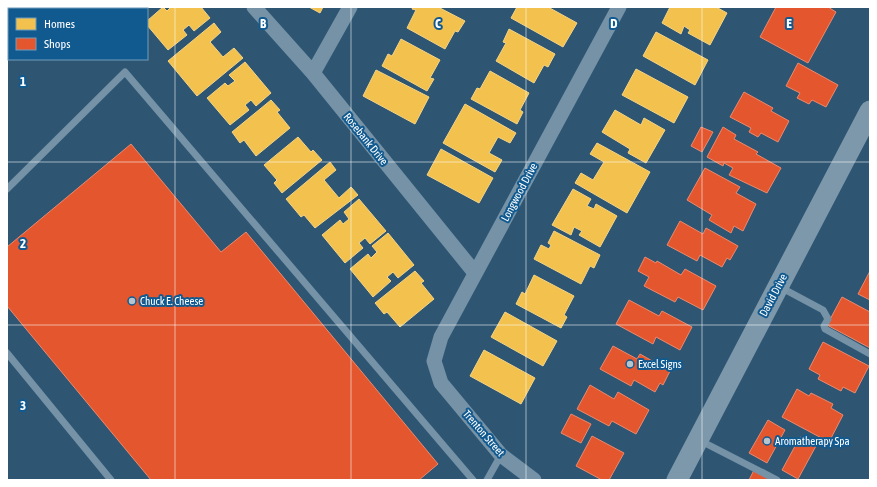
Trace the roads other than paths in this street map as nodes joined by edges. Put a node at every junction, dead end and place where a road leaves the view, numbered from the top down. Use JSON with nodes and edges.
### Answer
{"nodes":[{"id":1,"x":254,"y":7,"type":"edge"},
{"id":2,"x":350,"y":7,"type":"edge"},
{"id":3,"x":619,"y":7,"type":"edge"},
{"id":4,"x":312,"y":72,"type":"junction"},
{"id":5,"x":867,"y":124,"type":"edge"},
{"id":6,"x":7,"y":189,"type":"edge"},
{"id":7,"x":475,"y":273,"type":"junction"},
{"id":8,"x":778,"y":286,"type":"junction"},
{"id":9,"x":7,"y":353,"type":"edge"},
{"id":10,"x":870,"y":354,"type":"edge"},
{"id":11,"x":441,"y":380,"type":"joint"},
{"id":12,"x":697,"y":439,"type":"junction"},
{"id":13,"x":501,"y":455,"type":"junction"},
{"id":14,"x":111,"y":480,"type":"edge"},
{"id":15,"x":473,"y":480,"type":"edge"},
{"id":16,"x":487,"y":480,"type":"edge"},
{"id":17,"x":534,"y":480,"type":"edge"},
{"id":18,"x":677,"y":480,"type":"edge"},
{"id":19,"x":776,"y":480,"type":"edge"}],
"edges":[{"from":1,"to":4,"type":"street","name":"Rosebank Drive"},
{"from":2,"to":4,"type":"street"},
{"from":3,"to":7,"type":"street","name":"Longwood Drive"},
{"from":4,"to":7,"type":"street","name":"Rosebank Drive"},
{"from":5,"to":8,"type":"main road","name":"David Drive"},
{"from":6,"to":15,"type":"lane"},
{"from":7,"to":11,"type":"street","name":"Longwood Drive"},
{"from":8,"to":10,"type":"lane"},
{"from":8,"to":12,"type":"main road","name":"David Drive"},
{"from":9,"to":14,"type":"lane"},
{"from":11,"to":13,"type":"street","name":"Trenton Street"},
{"from":12,"to":18,"type":"main road","name":"David Drive"},
{"from":12,"to":19,"type":"lane"},
{"from":13,"to":16,"type":"lane"},
{"from":13,"to":17,"type":"street","name":"Trenton Street"}]}
